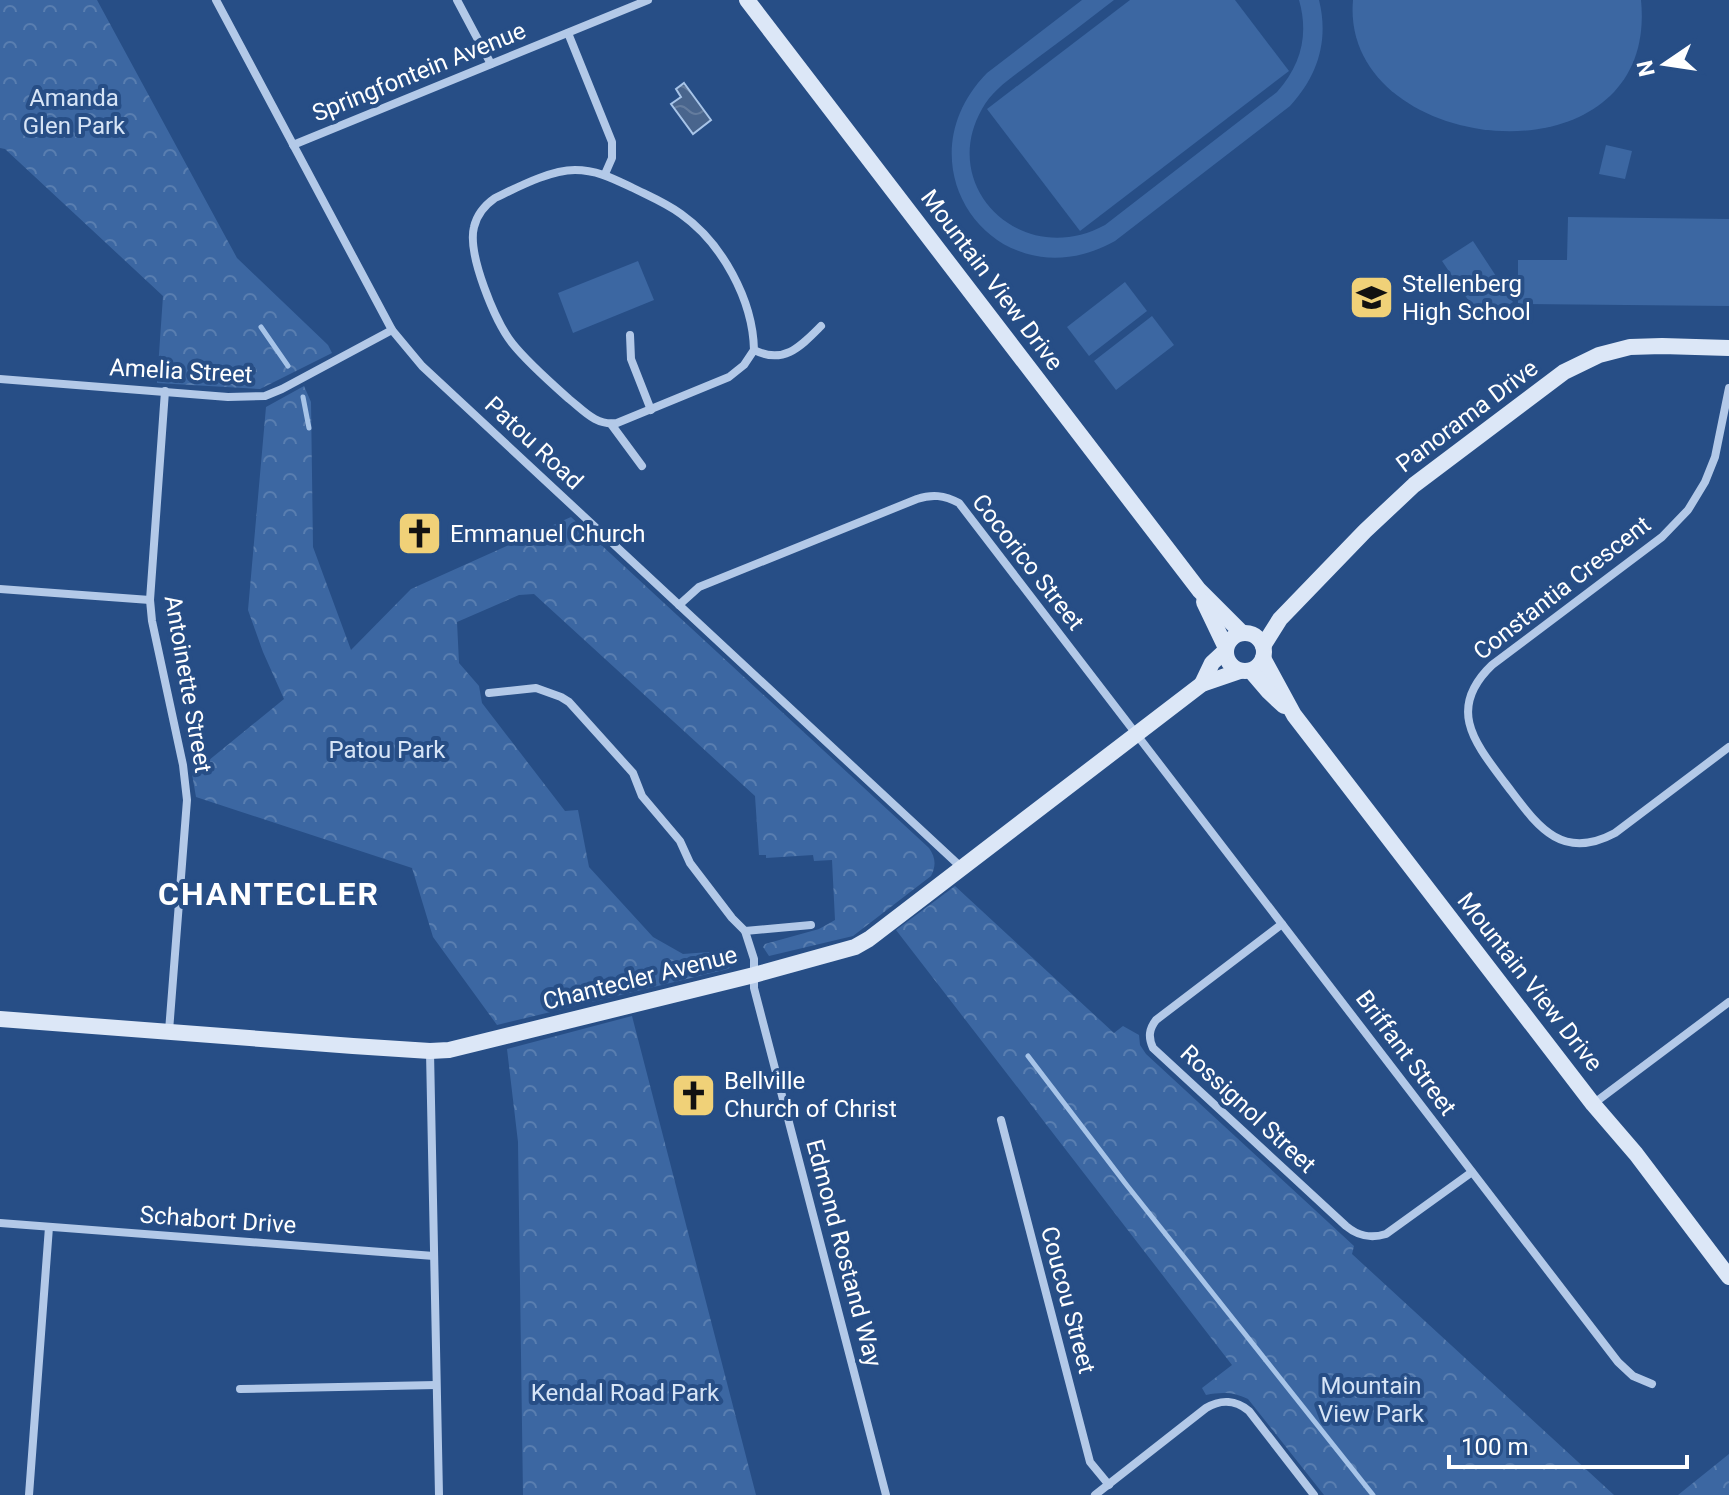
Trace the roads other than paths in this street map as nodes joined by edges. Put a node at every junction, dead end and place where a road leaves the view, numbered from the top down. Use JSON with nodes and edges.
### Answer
{"nodes":[{"id":1,"x":216,"y":0,"type":"edge"},
{"id":2,"x":457,"y":0,"type":"edge"},
{"id":3,"x":648,"y":0,"type":"edge"},
{"id":4,"x":747,"y":0,"type":"edge"},
{"id":5,"x":568,"y":33,"type":"junction"},
{"id":6,"x":491,"y":64,"type":"junction"},
{"id":7,"x":293,"y":145,"type":"junction"},
{"id":8,"x":605,"y":174,"type":"junction"},
{"id":9,"x":821,"y":326,"type":"dead end"},
{"id":10,"x":392,"y":330,"type":"junction"},
{"id":11,"x":630,"y":335,"type":"dead end"},
{"id":12,"x":1729,"y":348,"type":"edge"},
{"id":13,"x":754,"y":350,"type":"junction"},
{"id":14,"x":0,"y":379,"type":"edge"},
{"id":15,"x":1729,"y":388,"type":"edge"},
{"id":16,"x":165,"y":391,"type":"junction"},
{"id":17,"x":651,"y":410,"type":"junction"},
{"id":18,"x":611,"y":424,"type":"junction"},
{"id":19,"x":642,"y":466,"type":"dead end"},
{"id":20,"x":0,"y":589,"type":"edge"},
{"id":21,"x":1199,"y":590,"type":"junction"},
{"id":22,"x":150,"y":600,"type":"junction"},
{"id":23,"x":679,"y":605,"type":"junction"},
{"id":24,"x":1280,"y":619,"type":"junction"},
{"id":25,"x":1244,"y":633,"type":"junction"},
{"id":26,"x":1226,"y":649,"type":"junction"},
{"id":27,"x":1263,"y":652,"type":"junction"},
{"id":28,"x":1245,"y":671,"type":"junction"},
{"id":29,"x":1202,"y":684,"type":"junction"},
{"id":30,"x":489,"y":693,"type":"dead end"},
{"id":31,"x":1294,"y":715,"type":"junction"},
{"id":32,"x":1136,"y":734,"type":"junction"},
{"id":33,"x":1729,"y":747,"type":"edge"},
{"id":34,"x":962,"y":868,"type":"junction"},
{"id":35,"x":1282,"y":924,"type":"junction"},
{"id":36,"x":811,"y":925,"type":"dead end"},
{"id":37,"x":745,"y":931,"type":"junction"},
{"id":38,"x":754,"y":975,"type":"junction"},
{"id":39,"x":1729,"y":1002,"type":"edge"},
{"id":40,"x":0,"y":1019,"type":"edge"},
{"id":41,"x":169,"y":1031,"type":"junction"},
{"id":42,"x":430,"y":1051,"type":"junction"},
{"id":43,"x":1593,"y":1104,"type":"junction"},
{"id":44,"x":1001,"y":1120,"type":"dead end"},
{"id":45,"x":1472,"y":1172,"type":"junction"},
{"id":46,"x":0,"y":1223,"type":"edge"},
{"id":47,"x":49,"y":1227,"type":"junction"},
{"id":48,"x":434,"y":1256,"type":"junction"},
{"id":49,"x":1725,"y":1265,"type":"edge"},
{"id":50,"x":1652,"y":1384,"type":"dead end"},
{"id":51,"x":436,"y":1385,"type":"junction"},
{"id":52,"x":240,"y":1389,"type":"dead end"},
{"id":53,"x":1109,"y":1485,"type":"junction"},
{"id":54,"x":29,"y":1495,"type":"edge"},
{"id":55,"x":439,"y":1495,"type":"edge"},
{"id":56,"x":886,"y":1495,"type":"edge"},
{"id":57,"x":1095,"y":1495,"type":"edge"},
{"id":58,"x":1314,"y":1495,"type":"edge"}],
"edges":[{"from":1,"to":7,"type":"street","name":"Patou Road"},
{"from":2,"to":6,"type":"street"},
{"from":3,"to":5,"type":"street","name":"Springfontein Avenue"},
{"from":4,"to":21,"type":"street","name":"Mountain View Drive"},
{"from":5,"to":6,"type":"street","name":"Springfontein Avenue"},
{"from":5,"to":8,"type":"street"},
{"from":6,"to":7,"type":"street","name":"Springfontein Avenue"},
{"from":7,"to":10,"type":"street","name":"Patou Road"},
{"from":8,"to":13,"type":"street"},
{"from":8,"to":18,"type":"street"},
{"from":9,"to":13,"type":"street"},
{"from":10,"to":16,"type":"street","name":"Amelia Street"},
{"from":10,"to":23,"type":"street","name":"Patou Road"},
{"from":11,"to":17,"type":"street"},
{"from":12,"to":24,"type":"street","name":"Panorama Drive"},
{"from":13,"to":17,"type":"street"},
{"from":14,"to":16,"type":"street","name":"Amelia Street"},
{"from":15,"to":33,"type":"street","name":"Constantia Crescent"},
{"from":16,"to":22,"type":"street","name":"Antoinette Street"},
{"from":17,"to":18,"type":"street"},
{"from":18,"to":19,"type":"street"},
{"from":20,"to":22,"type":"street"},
{"from":21,"to":25,"type":"street","name":"Mountain View Drive"},
{"from":21,"to":26,"type":"street","name":"Mountain View Drive"},
{"from":22,"to":41,"type":"street","name":"Antoinette Street"},
{"from":23,"to":32,"type":"street","name":"Cocorico Street"},
{"from":23,"to":34,"type":"street","name":"Patou Road"},
{"from":24,"to":25,"type":"street","name":"Panorama Drive"},
{"from":24,"to":27,"type":"street","name":"Panorama Drive"},
{"from":25,"to":26,"type":"street"},
{"from":25,"to":27,"type":"street"},
{"from":26,"to":28,"type":"street"},
{"from":26,"to":29,"type":"street","name":"Chantecler Avenue"},
{"from":27,"to":28,"type":"street"},
{"from":27,"to":31,"type":"street","name":"Mountain View Drive"},
{"from":28,"to":29,"type":"street","name":"Chantecler Avenue"},
{"from":28,"to":31,"type":"street","name":"Mountain View Drive"},
{"from":29,"to":32,"type":"street","name":"Chantecler Avenue"},
{"from":30,"to":37,"type":"street"},
{"from":31,"to":43,"type":"street","name":"Mountain View Drive"},
{"from":32,"to":34,"type":"street","name":"Chantecler Avenue"},
{"from":32,"to":35,"type":"street","name":"Briffant Street"},
{"from":34,"to":38,"type":"street","name":"Chantecler Avenue"},
{"from":35,"to":45,"type":"street","name":"Briffant Street"},
{"from":35,"to":45,"type":"street","name":"Rossignol Street"},
{"from":36,"to":37,"type":"street"},
{"from":37,"to":38,"type":"street","name":"Edmond Rostand Way"},
{"from":38,"to":42,"type":"street","name":"Chantecler Avenue"},
{"from":38,"to":56,"type":"street","name":"Edmond Rostand Way"},
{"from":39,"to":43,"type":"street"},
{"from":40,"to":41,"type":"street","name":"Chantecler Avenue"},
{"from":41,"to":42,"type":"street","name":"Chantecler Avenue"},
{"from":42,"to":48,"type":"street"},
{"from":43,"to":49,"type":"street","name":"Mountain View Drive"},
{"from":44,"to":53,"type":"street","name":"Coucou Street"},
{"from":45,"to":50,"type":"street","name":"Briffant Street"},
{"from":46,"to":47,"type":"street","name":"Schabort Drive"},
{"from":47,"to":48,"type":"street","name":"Schabort Drive"},
{"from":47,"to":54,"type":"street"},
{"from":48,"to":51,"type":"street"},
{"from":51,"to":52,"type":"street"},
{"from":51,"to":55,"type":"street"},
{"from":53,"to":57,"type":"street"},
{"from":53,"to":58,"type":"street"}]}
